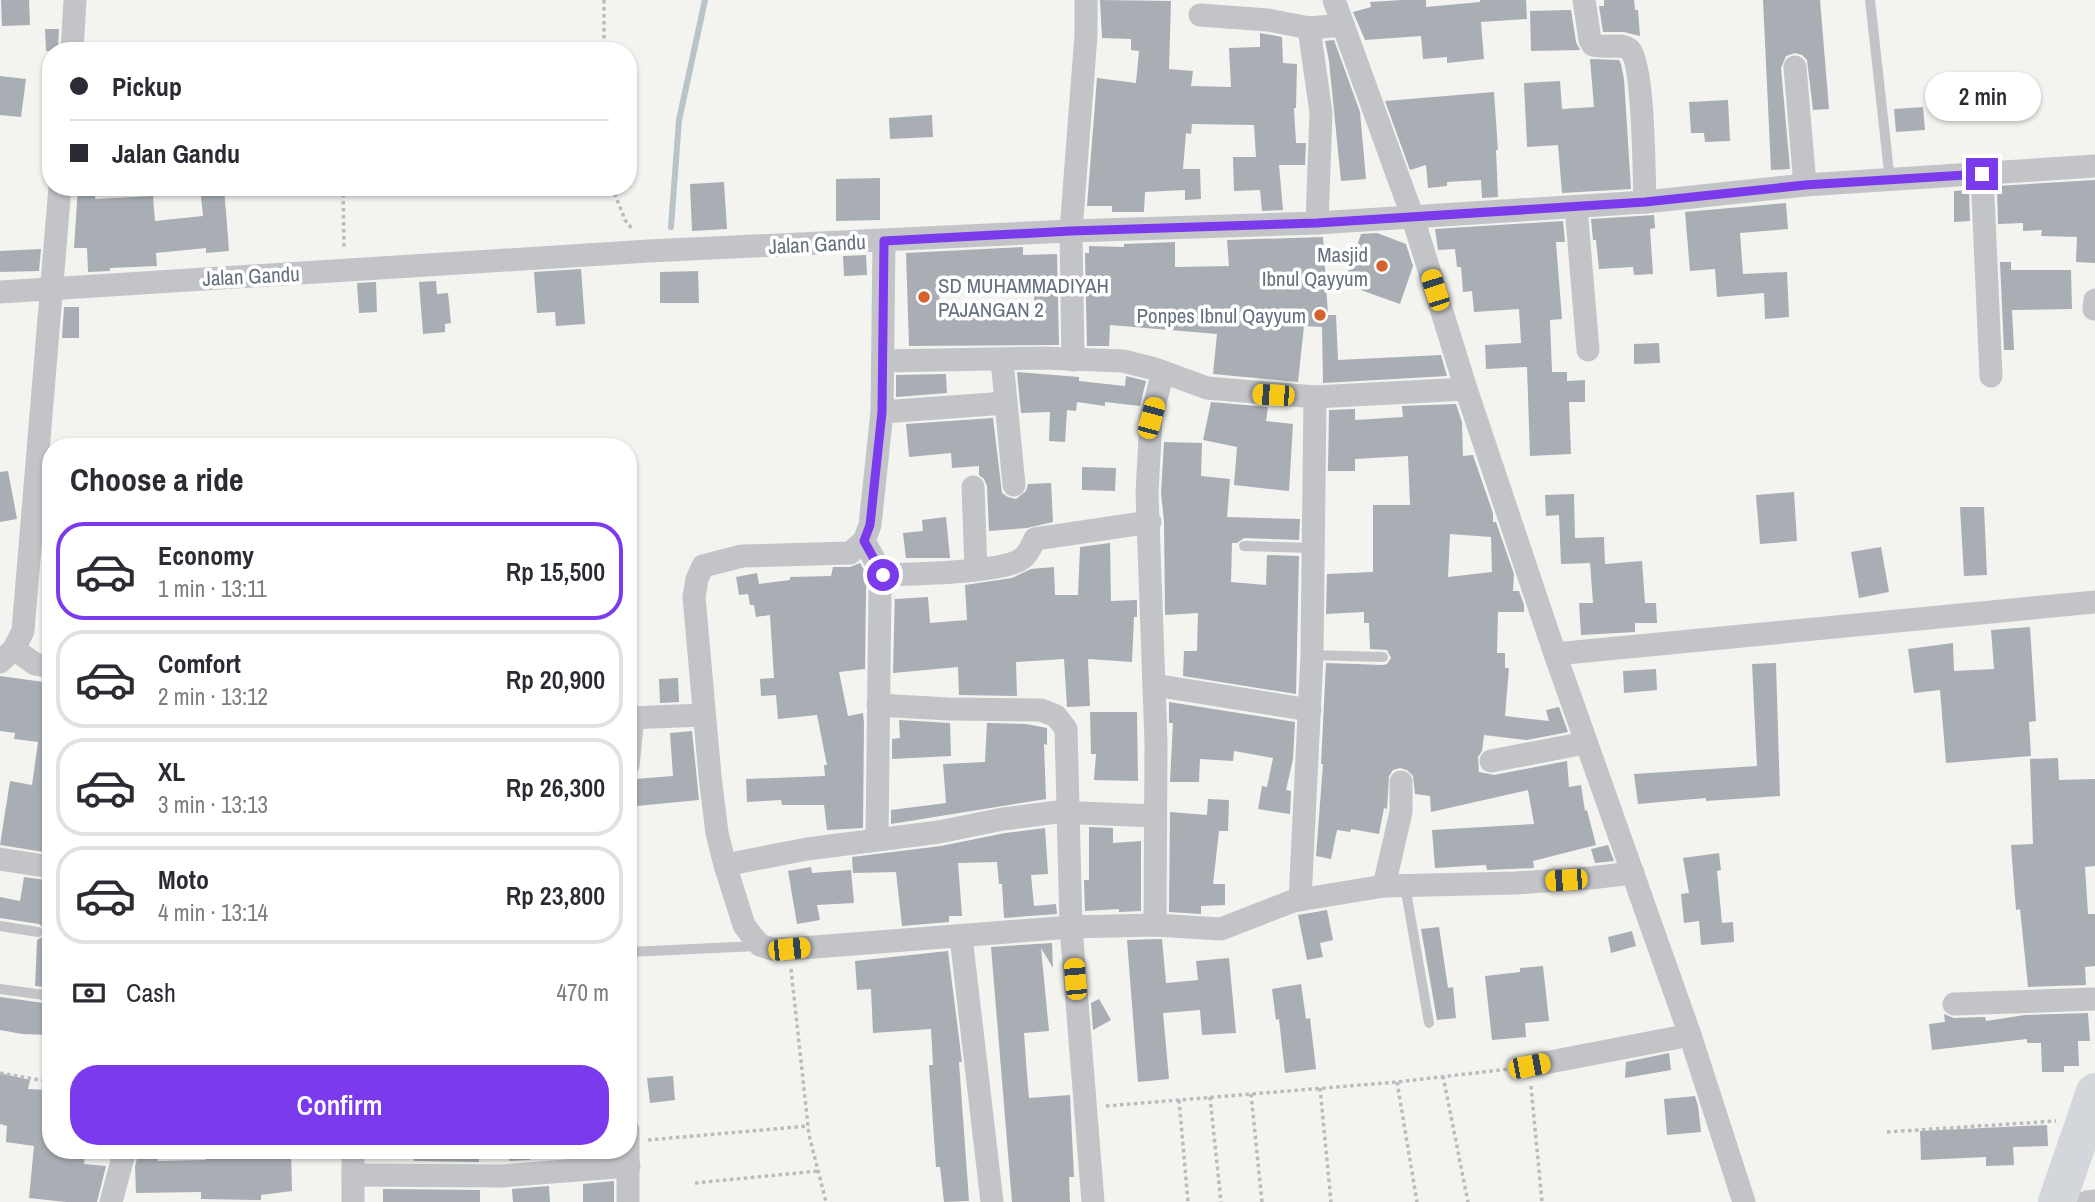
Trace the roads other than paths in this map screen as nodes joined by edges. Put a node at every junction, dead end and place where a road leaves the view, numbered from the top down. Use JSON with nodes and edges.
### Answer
{"nodes":[{"id":1,"x":75,"y":0,"type":"edge"},
{"id":2,"x":1086,"y":0,"type":"edge"},
{"id":3,"x":1584,"y":0,"type":"edge"},
{"id":4,"x":1870,"y":0,"type":"edge"},
{"id":5,"x":1340,"y":1,"type":"edge"},
{"id":6,"x":1200,"y":15,"type":"dead end"},
{"id":7,"x":1343,"y":25,"type":"junction"},
{"id":8,"x":1309,"y":28,"type":"junction"},
{"id":9,"x":73,"y":42,"type":"edge"},
{"id":10,"x":1795,"y":67,"type":"dead end"},
{"id":11,"x":2095,"y":166,"type":"edge"},
{"id":12,"x":1982,"y":174,"type":"junction"},
{"id":13,"x":1890,"y":181,"type":"junction"},
{"id":14,"x":1805,"y":185,"type":"junction"},
{"id":15,"x":59,"y":196,"type":"edge"},
{"id":16,"x":1645,"y":202,"type":"junction"},
{"id":17,"x":1576,"y":207,"type":"junction"},
{"id":18,"x":1412,"y":215,"type":"junction"},
{"id":19,"x":1317,"y":223,"type":"junction"},
{"id":20,"x":1071,"y":231,"type":"junction"},
{"id":21,"x":884,"y":241,"type":"junction"},
{"id":22,"x":51,"y":288,"type":"junction"},
{"id":23,"x":0,"y":292,"type":"edge"},
{"id":24,"x":1588,"y":350,"type":"dead end"},
{"id":25,"x":1073,"y":360,"type":"junction"},
{"id":26,"x":883,"y":361,"type":"junction"},
{"id":27,"x":1002,"y":361,"type":"junction"},
{"id":28,"x":1163,"y":372,"type":"junction"},
{"id":29,"x":1990,"y":376,"type":"dead end"},
{"id":30,"x":1466,"y":389,"type":"junction"},
{"id":31,"x":1315,"y":397,"type":"junction"},
{"id":32,"x":1006,"y":403,"type":"junction"},
{"id":33,"x":882,"y":412,"type":"junction"},
{"id":34,"x":1014,"y":485,"type":"dead end"},
{"id":35,"x":973,"y":487,"type":"dead end"},
{"id":36,"x":1150,"y":522,"type":"junction"},
{"id":37,"x":864,"y":541,"type":"junction"},
{"id":38,"x":1244,"y":546,"type":"dead end"},
{"id":39,"x":1312,"y":548,"type":"junction"},
{"id":40,"x":976,"y":569,"type":"junction"},
{"id":41,"x":883,"y":575,"type":"junction"},
{"id":42,"x":2095,"y":602,"type":"edge"},
{"id":43,"x":1555,"y":654,"type":"junction"},
{"id":44,"x":7,"y":655,"type":"edge"},
{"id":45,"x":1312,"y":655,"type":"junction"},
{"id":46,"x":1383,"y":657,"type":"dead end"},
{"id":47,"x":42,"y":665,"type":"edge"},
{"id":48,"x":1154,"y":685,"type":"junction"},
{"id":49,"x":878,"y":705,"type":"junction"},
{"id":50,"x":1310,"y":710,"type":"junction"},
{"id":51,"x":704,"y":715,"type":"junction"},
{"id":52,"x":637,"y":718,"type":"edge"},
{"id":53,"x":1585,"y":743,"type":"junction"},
{"id":54,"x":1491,"y":761,"type":"dead end"},
{"id":55,"x":1401,"y":782,"type":"dead end"},
{"id":56,"x":1066,"y":813,"type":"junction"},
{"id":57,"x":1155,"y":816,"type":"junction"},
{"id":58,"x":877,"y":838,"type":"junction"},
{"id":59,"x":0,"y":859,"type":"edge"},
{"id":60,"x":725,"y":865,"type":"junction"},
{"id":61,"x":42,"y":866,"type":"edge"},
{"id":62,"x":1633,"y":873,"type":"junction"},
{"id":63,"x":1395,"y":886,"type":"junction"},
{"id":64,"x":1300,"y":900,"type":"junction"},
{"id":65,"x":1154,"y":925,"type":"junction"},
{"id":66,"x":0,"y":926,"type":"edge"},
{"id":67,"x":1071,"y":927,"type":"junction"},
{"id":68,"x":38,"y":933,"type":"dead end"},
{"id":69,"x":961,"y":937,"type":"junction"},
{"id":70,"x":760,"y":946,"type":"junction"},
{"id":71,"x":637,"y":952,"type":"edge"},
{"id":72,"x":0,"y":989,"type":"edge"},
{"id":73,"x":42,"y":995,"type":"edge"},
{"id":74,"x":2095,"y":999,"type":"edge"},
{"id":75,"x":1954,"y":1004,"type":"dead end"},
{"id":76,"x":1429,"y":1023,"type":"dead end"},
{"id":77,"x":1690,"y":1035,"type":"junction"},
{"id":78,"x":1529,"y":1066,"type":"road end"},
{"id":79,"x":2090,"y":1106,"type":"edge"},
{"id":80,"x":123,"y":1159,"type":"edge"},
{"id":81,"x":353,"y":1159,"type":"edge"},
{"id":82,"x":629,"y":1159,"type":"edge"},
{"id":83,"x":629,"y":1166,"type":"junction"},
{"id":84,"x":353,"y":1175,"type":"junction"},
{"id":85,"x":2095,"y":1201,"type":"edge"},
{"id":86,"x":111,"y":1202,"type":"edge"},
{"id":87,"x":353,"y":1202,"type":"edge"},
{"id":88,"x":628,"y":1202,"type":"edge"},
{"id":89,"x":992,"y":1202,"type":"edge"},
{"id":90,"x":1093,"y":1202,"type":"edge"},
{"id":91,"x":1744,"y":1202,"type":"edge"},
{"id":92,"x":2057,"y":1202,"type":"edge"},
{"id":93,"x":2087,"y":1202,"type":"edge"}],
"edges":[{"from":1,"to":9,"type":"street"},
{"from":2,"to":20,"type":"street"},
{"from":3,"to":16,"type":"street"},
{"from":4,"to":13,"type":"lane"},
{"from":5,"to":7,"type":"street"},
{"from":6,"to":8,"type":"street"},
{"from":7,"to":8,"type":"street"},
{"from":7,"to":18,"type":"street"},
{"from":8,"to":19,"type":"street"},
{"from":10,"to":14,"type":"street"},
{"from":11,"to":12,"type":"street","name":"Jalan Gandu"},
{"from":12,"to":13,"type":"street","name":"Jalan Gandu"},
{"from":12,"to":29,"type":"street"},
{"from":13,"to":14,"type":"street","name":"Jalan Gandu"},
{"from":14,"to":16,"type":"street","name":"Jalan Gandu"},
{"from":15,"to":22,"type":"street"},
{"from":16,"to":17,"type":"street","name":"Jalan Gandu"},
{"from":17,"to":18,"type":"street","name":"Jalan Gandu"},
{"from":17,"to":24,"type":"street"},
{"from":18,"to":19,"type":"street","name":"Jalan Gandu"},
{"from":18,"to":30,"type":"street"},
{"from":19,"to":20,"type":"street","name":"Jalan Gandu"},
{"from":20,"to":21,"type":"street","name":"Jalan Gandu"},
{"from":20,"to":25,"type":"street"},
{"from":21,"to":22,"type":"street","name":"Jalan Gandu"},
{"from":21,"to":26,"type":"street"},
{"from":22,"to":23,"type":"street","name":"Jalan Gandu"},
{"from":22,"to":44,"type":"street"},
{"from":25,"to":27,"type":"street"},
{"from":25,"to":28,"type":"street"},
{"from":26,"to":27,"type":"street"},
{"from":26,"to":33,"type":"street"},
{"from":27,"to":32,"type":"street"},
{"from":28,"to":31,"type":"street"},
{"from":28,"to":36,"type":"street"},
{"from":30,"to":31,"type":"street"},
{"from":30,"to":43,"type":"street"},
{"from":31,"to":39,"type":"street"},
{"from":32,"to":33,"type":"street"},
{"from":32,"to":34,"type":"street"},
{"from":33,"to":37,"type":"street"},
{"from":35,"to":40,"type":"street"},
{"from":36,"to":40,"type":"street"},
{"from":36,"to":48,"type":"street"},
{"from":37,"to":41,"type":"street"},
{"from":37,"to":51,"type":"street"},
{"from":38,"to":39,"type":"lane"},
{"from":39,"to":45,"type":"street"},
{"from":40,"to":41,"type":"street"},
{"from":41,"to":49,"type":"street"},
{"from":42,"to":43,"type":"street"},
{"from":43,"to":53,"type":"street"},
{"from":44,"to":47,"type":"street"},
{"from":45,"to":46,"type":"lane"},
{"from":45,"to":50,"type":"street"},
{"from":48,"to":50,"type":"street"},
{"from":48,"to":57,"type":"street"},
{"from":49,"to":56,"type":"street"},
{"from":49,"to":58,"type":"street"},
{"from":50,"to":64,"type":"street"},
{"from":51,"to":52,"type":"street"},
{"from":51,"to":60,"type":"street"},
{"from":53,"to":54,"type":"street"},
{"from":53,"to":62,"type":"street"},
{"from":55,"to":63,"type":"street"},
{"from":56,"to":57,"type":"street"},
{"from":56,"to":58,"type":"street"},
{"from":56,"to":67,"type":"street"},
{"from":57,"to":65,"type":"street"},
{"from":58,"to":60,"type":"street"},
{"from":59,"to":61,"type":"street"},
{"from":60,"to":70,"type":"street"},
{"from":62,"to":63,"type":"street"},
{"from":62,"to":77,"type":"street"},
{"from":63,"to":64,"type":"street"},
{"from":63,"to":76,"type":"lane"},
{"from":64,"to":65,"type":"street"},
{"from":65,"to":67,"type":"street"},
{"from":66,"to":68,"type":"lane"},
{"from":67,"to":69,"type":"street"},
{"from":67,"to":90,"type":"street"},
{"from":69,"to":70,"type":"street"},
{"from":69,"to":89,"type":"street"},
{"from":70,"to":71,"type":"lane"},
{"from":72,"to":73,"type":"lane"},
{"from":74,"to":75,"type":"street"},
{"from":77,"to":78,"type":"street"},
{"from":77,"to":91,"type":"street"},
{"from":79,"to":92,"type":"highway"},
{"from":80,"to":86,"type":"street"},
{"from":81,"to":84,"type":"street"},
{"from":82,"to":83,"type":"street"},
{"from":83,"to":84,"type":"street"},
{"from":83,"to":88,"type":"street"},
{"from":84,"to":87,"type":"street"},
{"from":85,"to":93,"type":"street"}]}
